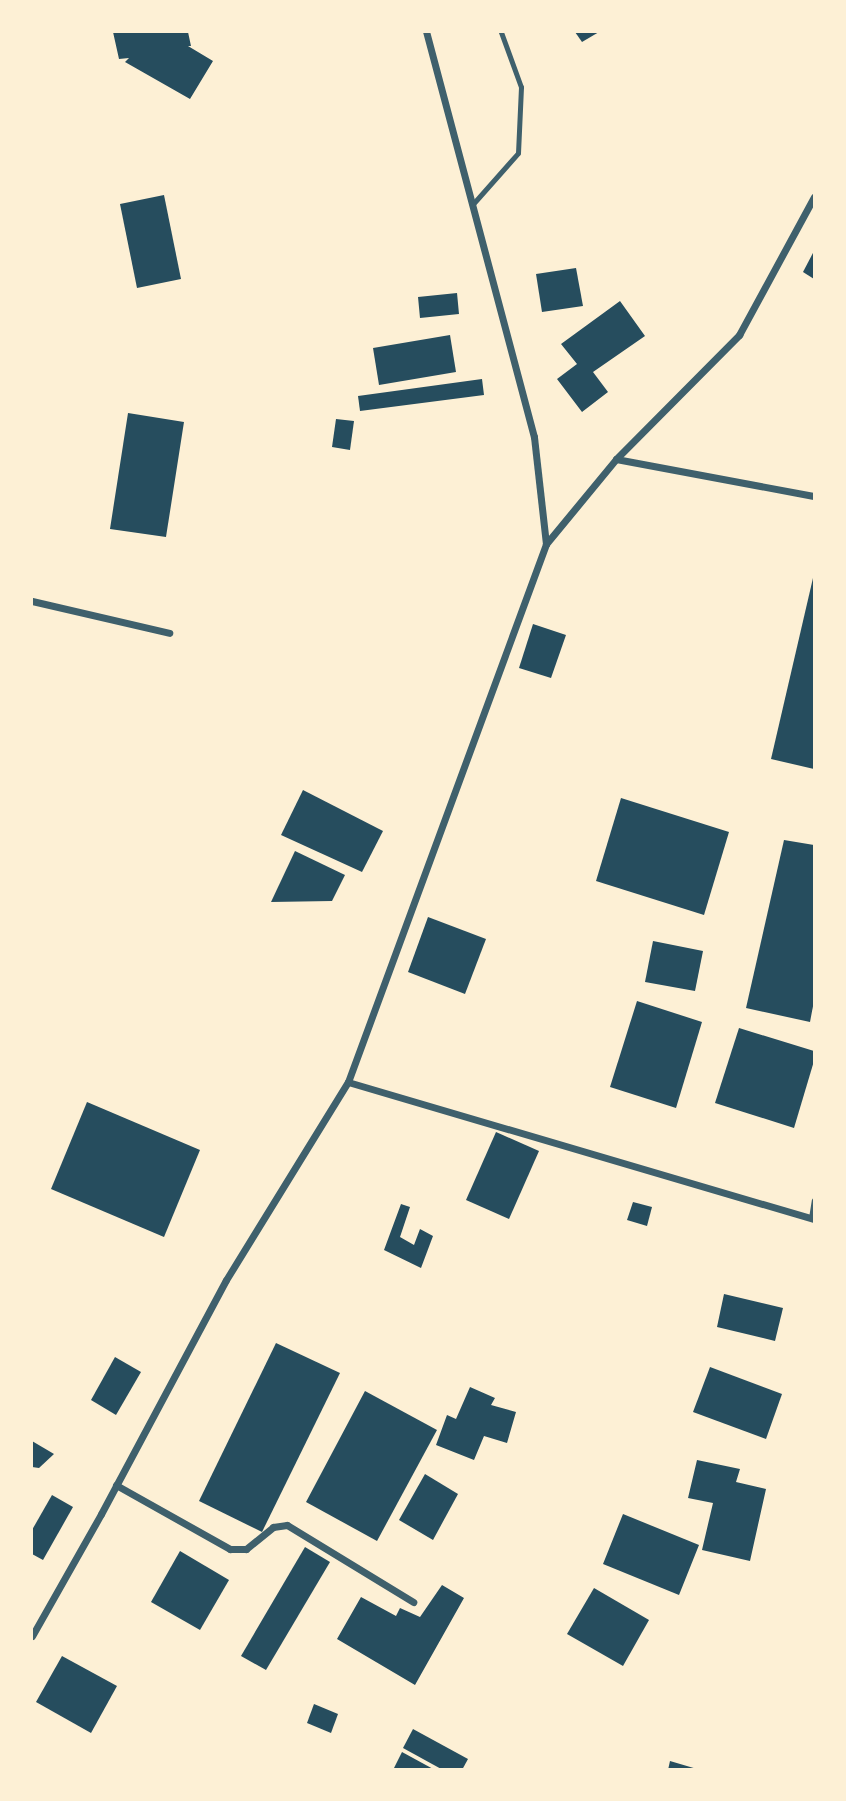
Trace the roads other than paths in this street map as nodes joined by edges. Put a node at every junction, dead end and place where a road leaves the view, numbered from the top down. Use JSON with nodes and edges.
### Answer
{"nodes":[{"id":1,"x":426,"y":32,"type":"edge"},
{"id":2,"x":501,"y":32,"type":"edge"},
{"id":3,"x":814,"y":197,"type":"edge"},
{"id":4,"x":472,"y":205,"type":"junction"},
{"id":5,"x":616,"y":459,"type":"junction"},
{"id":6,"x":814,"y":496,"type":"edge"},
{"id":7,"x":546,"y":544,"type":"junction"},
{"id":8,"x":32,"y":601,"type":"edge"},
{"id":9,"x":169,"y":633,"type":"dead end"},
{"id":10,"x":348,"y":1082,"type":"junction"},
{"id":11,"x":814,"y":1200,"type":"edge"},
{"id":12,"x":813,"y":1218,"type":"edge"},
{"id":13,"x":116,"y":1485,"type":"junction"},
{"id":14,"x":413,"y":1602,"type":"dead end"},
{"id":15,"x":32,"y":1636,"type":"edge"}],
"edges":[{"from":1,"to":4,"type":"street"},
{"from":2,"to":4,"type":"lane"},
{"from":3,"to":5,"type":"street"},
{"from":4,"to":7,"type":"street"},
{"from":5,"to":6,"type":"street"},
{"from":5,"to":7,"type":"street"},
{"from":7,"to":10,"type":"street"},
{"from":8,"to":9,"type":"street"},
{"from":10,"to":12,"type":"street"},
{"from":10,"to":13,"type":"street"},
{"from":11,"to":12,"type":"lane"},
{"from":13,"to":14,"type":"street"},
{"from":13,"to":15,"type":"street"}]}
